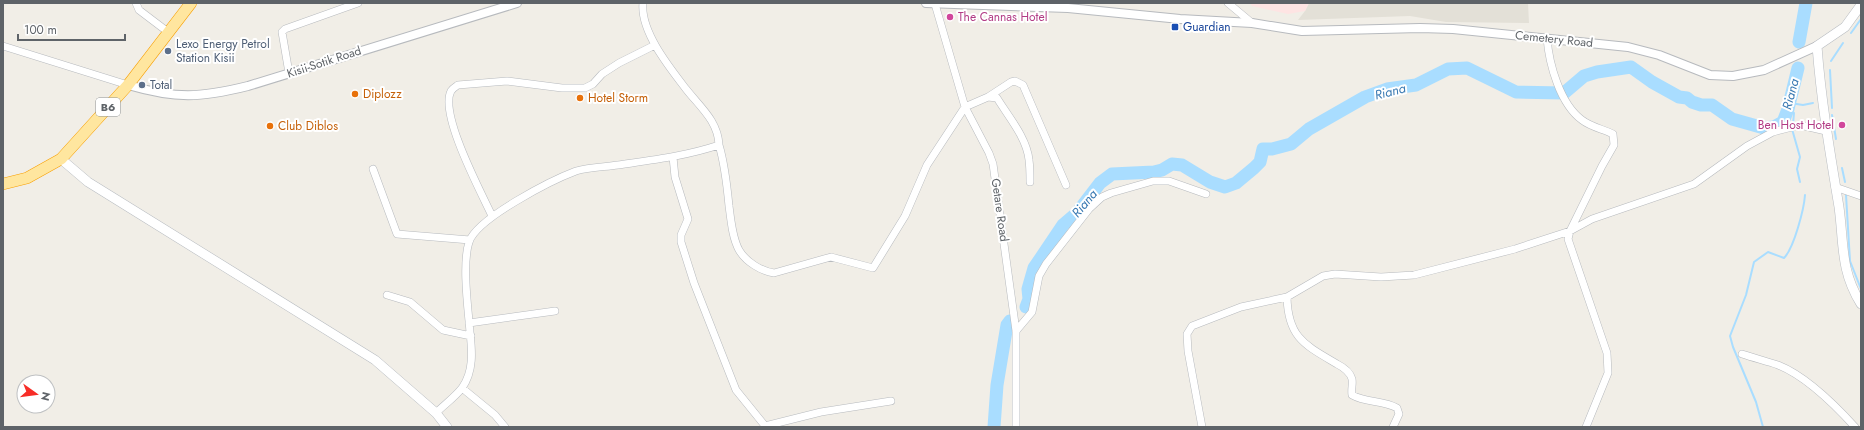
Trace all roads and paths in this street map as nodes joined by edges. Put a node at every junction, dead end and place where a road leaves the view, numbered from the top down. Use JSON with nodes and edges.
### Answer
{"nodes":[{"id":1,"x":136,"y":3,"type":"edge"},
{"id":2,"x":191,"y":3,"type":"edge"},
{"id":3,"x":358,"y":3,"type":"edge"},
{"id":4,"x":517,"y":3,"type":"edge"},
{"id":5,"x":643,"y":3,"type":"edge"},
{"id":6,"x":926,"y":3,"type":"edge"},
{"id":7,"x":1228,"y":3,"type":"edge"},
{"id":8,"x":935,"y":4,"type":"edge"},
{"id":9,"x":1861,"y":5,"type":"edge"},
{"id":10,"x":1252,"y":23,"type":"junction"},
{"id":11,"x":168,"y":32,"type":"junction"},
{"id":12,"x":1547,"y":38,"type":"junction"},
{"id":13,"x":655,"y":45,"type":"junction"},
{"id":14,"x":3,"y":46,"type":"edge"},
{"id":15,"x":1817,"y":46,"type":"junction"},
{"id":16,"x":289,"y":73,"type":"junction"},
{"id":17,"x":128,"y":84,"type":"junction"},
{"id":18,"x":988,"y":97,"type":"junction"},
{"id":19,"x":966,"y":107,"type":"junction"},
{"id":20,"x":1826,"y":131,"type":"junction"},
{"id":21,"x":719,"y":145,"type":"junction"},
{"id":22,"x":673,"y":157,"type":"junction"},
{"id":23,"x":61,"y":159,"type":"junction"},
{"id":24,"x":373,"y":169,"type":"dead end"},
{"id":25,"x":1030,"y":182,"type":"dead end"},
{"id":26,"x":3,"y":184,"type":"edge"},
{"id":27,"x":1066,"y":185,"type":"dead end"},
{"id":28,"x":1835,"y":187,"type":"junction"},
{"id":29,"x":1206,"y":194,"type":"dead end"},
{"id":30,"x":1861,"y":196,"type":"edge"},
{"id":31,"x":492,"y":216,"type":"junction"},
{"id":32,"x":1570,"y":231,"type":"junction"},
{"id":33,"x":470,"y":240,"type":"junction"},
{"id":34,"x":387,"y":295,"type":"dead end"},
{"id":35,"x":1287,"y":297,"type":"junction"},
{"id":36,"x":1861,"y":304,"type":"edge"},
{"id":37,"x":555,"y":310,"type":"dead end"},
{"id":38,"x":469,"y":323,"type":"junction"},
{"id":39,"x":1016,"y":331,"type":"junction"},
{"id":40,"x":471,"y":336,"type":"junction"},
{"id":41,"x":1742,"y":354,"type":"dead end"},
{"id":42,"x":462,"y":388,"type":"junction"},
{"id":43,"x":891,"y":401,"type":"dead end"},
{"id":44,"x":436,"y":413,"type":"junction"},
{"id":45,"x":447,"y":427,"type":"edge"},
{"id":46,"x":505,"y":427,"type":"edge"},
{"id":47,"x":765,"y":427,"type":"edge"},
{"id":48,"x":1016,"y":427,"type":"edge"},
{"id":49,"x":1202,"y":427,"type":"edge"},
{"id":50,"x":1393,"y":427,"type":"edge"},
{"id":51,"x":1586,"y":427,"type":"edge"},
{"id":52,"x":1854,"y":427,"type":"edge"}],
"edges":[{"from":1,"to":11,"type":"street"},
{"from":2,"to":11,"type":"highway","number":"B6"},
{"from":3,"to":16,"type":"street"},
{"from":4,"to":16,"type":"street","name":"Kisii-Sotik Road"},
{"from":5,"to":13,"type":"street"},
{"from":6,"to":8,"type":"street","name":"Cemetery Road"},
{"from":7,"to":10,"type":"street"},
{"from":8,"to":10,"type":"street","name":"Cemetery Road"},
{"from":8,"to":19,"type":"street","name":"Getare Road"},
{"from":9,"to":15,"type":"main road","name":"Cemetery Road"},
{"from":10,"to":12,"type":"street","name":"Cemetery Road"},
{"from":11,"to":17,"type":"highway","number":"B6"},
{"from":12,"to":15,"type":"street","name":"Cemetery Road"},
{"from":12,"to":32,"type":"street"},
{"from":13,"to":21,"type":"street"},
{"from":13,"to":31,"type":"street"},
{"from":14,"to":17,"type":"street"},
{"from":15,"to":20,"type":"main road"},
{"from":16,"to":17,"type":"street","name":"Kisii-Sotik Road"},
{"from":17,"to":23,"type":"highway","number":"B6"},
{"from":18,"to":19,"type":"street"},
{"from":18,"to":25,"type":"street"},
{"from":18,"to":27,"type":"street"},
{"from":19,"to":21,"type":"street"},
{"from":19,"to":39,"type":"street","name":"Getare Road"},
{"from":20,"to":28,"type":"main road"},
{"from":20,"to":32,"type":"street"},
{"from":21,"to":22,"type":"street"},
{"from":22,"to":31,"type":"street"},
{"from":22,"to":47,"type":"street"},
{"from":23,"to":26,"type":"highway","number":"B6"},
{"from":23,"to":44,"type":"main road"},
{"from":24,"to":33,"type":"street"},
{"from":28,"to":30,"type":"street"},
{"from":28,"to":36,"type":"main road"},
{"from":29,"to":39,"type":"street"},
{"from":31,"to":33,"type":"street"},
{"from":32,"to":35,"type":"street"},
{"from":32,"to":51,"type":"street"},
{"from":33,"to":38,"type":"street"},
{"from":34,"to":40,"type":"street"},
{"from":35,"to":49,"type":"street"},
{"from":35,"to":50,"type":"street"},
{"from":37,"to":38,"type":"street"},
{"from":38,"to":40,"type":"street"},
{"from":39,"to":48,"type":"street","name":"Getare Road"},
{"from":40,"to":42,"type":"street"},
{"from":41,"to":52,"type":"street"},
{"from":42,"to":44,"type":"street"},
{"from":42,"to":46,"type":"street"},
{"from":43,"to":47,"type":"street"},
{"from":44,"to":45,"type":"main road"}]}
